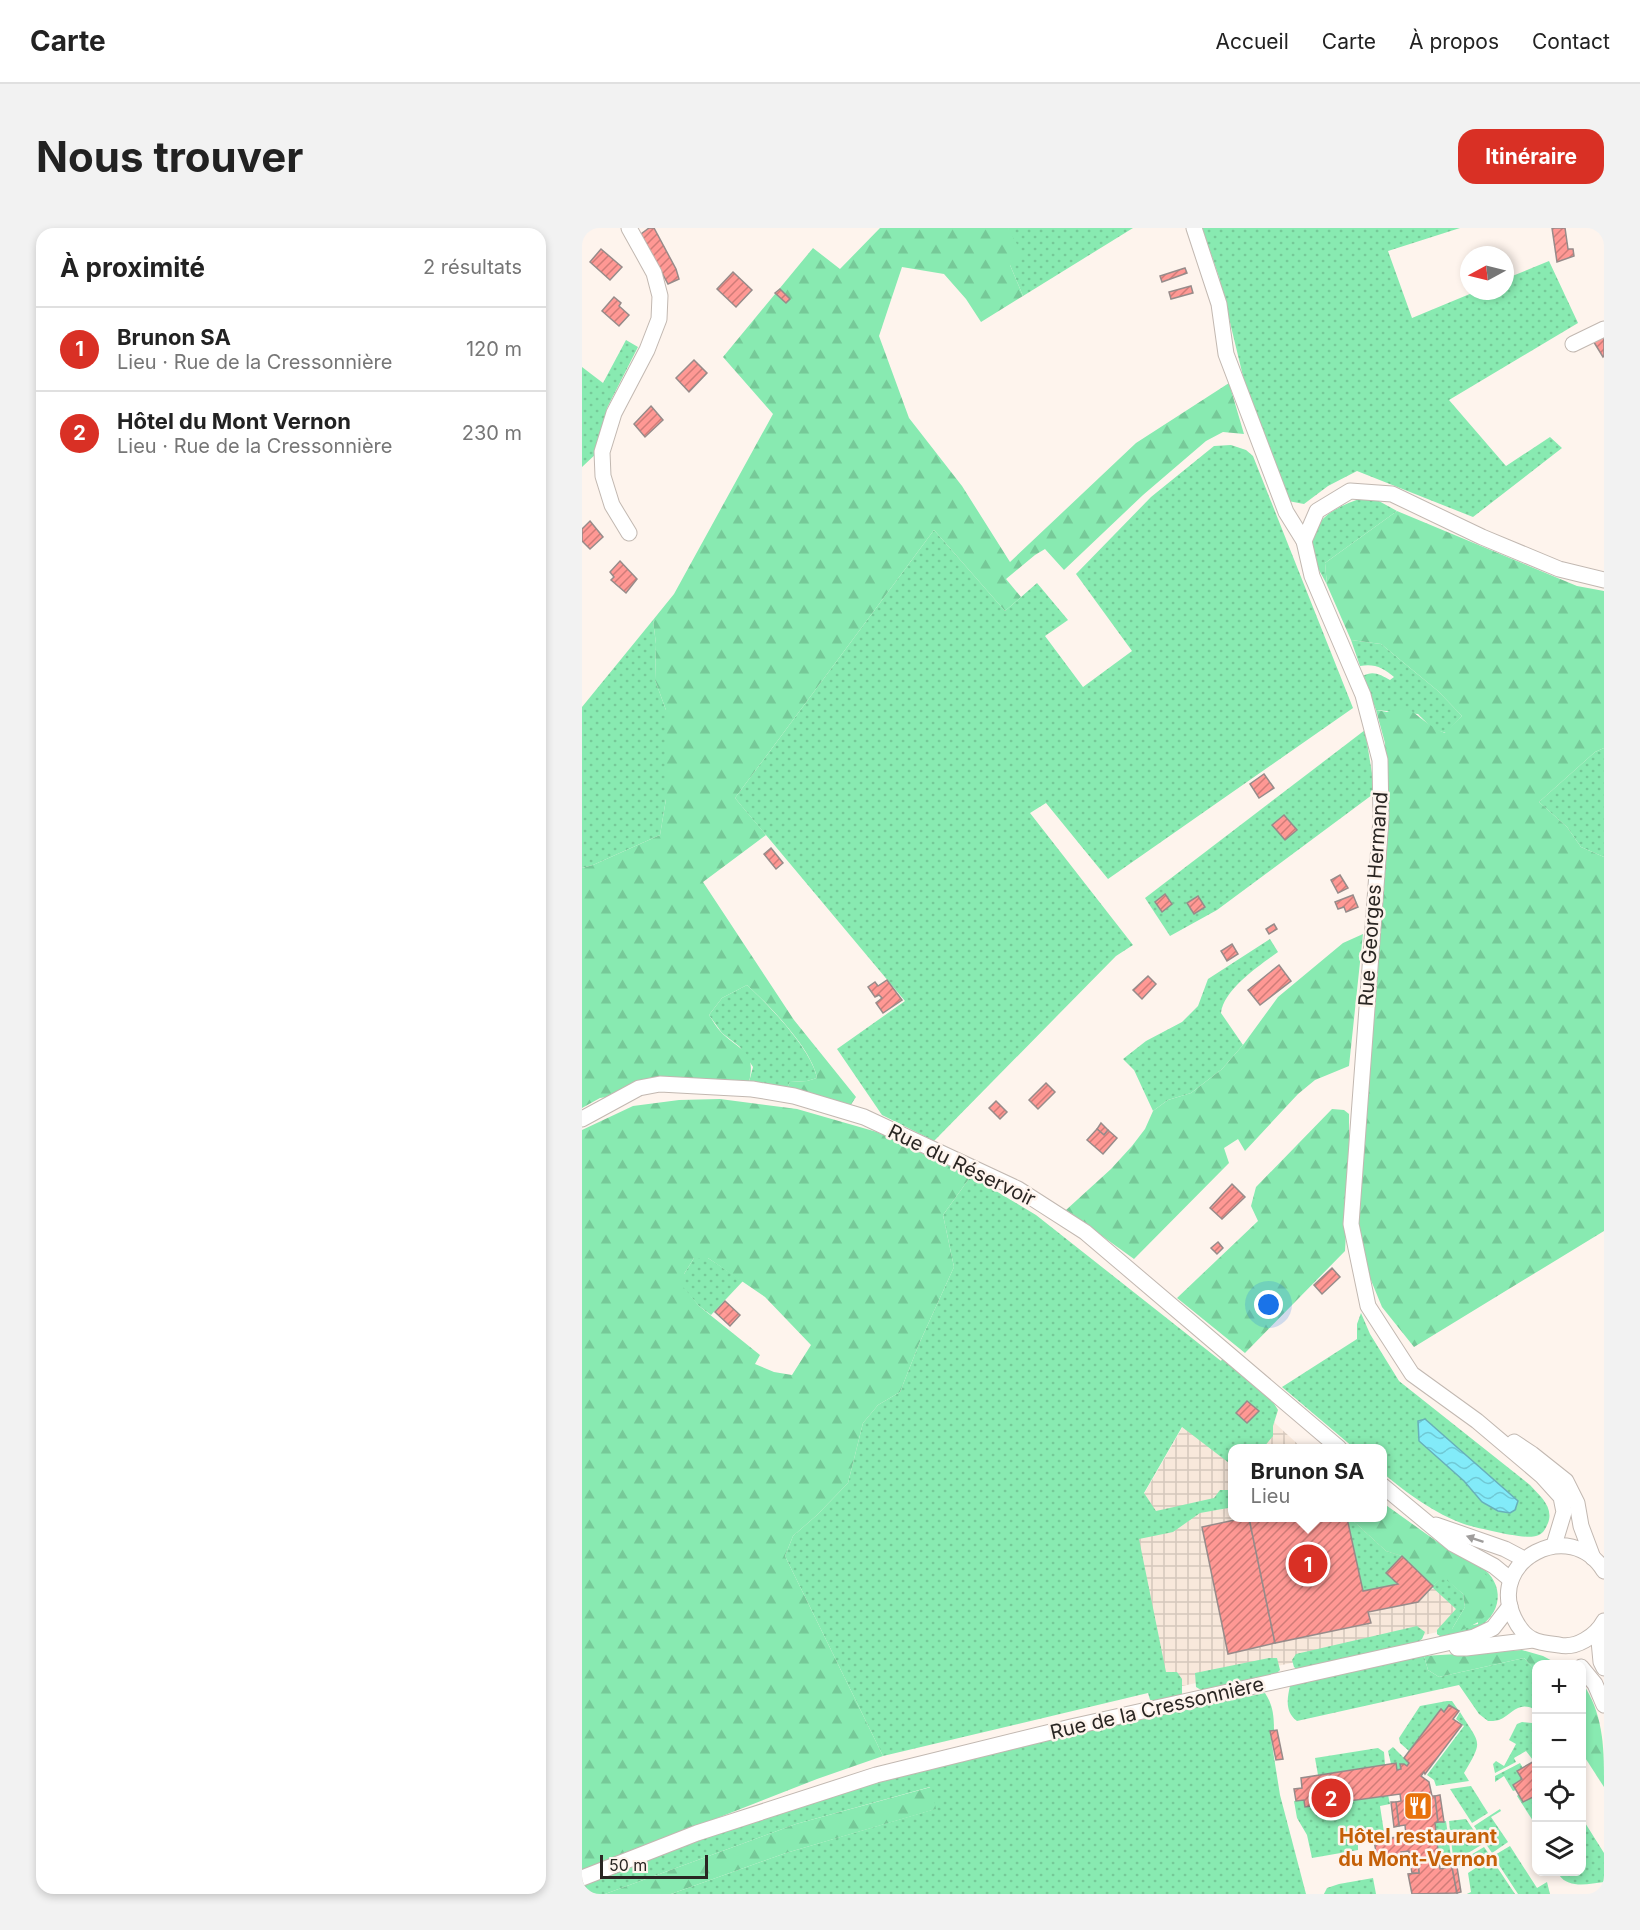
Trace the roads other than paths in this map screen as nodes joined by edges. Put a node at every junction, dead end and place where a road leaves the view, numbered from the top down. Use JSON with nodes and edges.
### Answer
{"nodes":[{"id":1,"x":629,"y":228,"type":"edge"},
{"id":2,"x":1194,"y":228,"type":"edge"},
{"id":3,"x":1604,"y":329,"type":"edge"},
{"id":4,"x":1573,"y":344,"type":"dead end"},
{"id":5,"x":629,"y":533,"type":"dead end"},
{"id":6,"x":1304,"y":541,"type":"junction"},
{"id":7,"x":1604,"y":580,"type":"edge"},
{"id":8,"x":582,"y":1119,"type":"edge"},
{"id":9,"x":1477,"y":1421,"type":"junction"},
{"id":10,"x":1333,"y":1444,"type":"edge"},
{"id":11,"x":1387,"y":1489,"type":"edge"},
{"id":12,"x":1424,"y":1521,"type":"junction"},
{"id":13,"x":1554,"y":1545,"type":"junction"},
{"id":14,"x":1593,"y":1557,"type":"junction"},
{"id":15,"x":1524,"y":1559,"type":"junction"},
{"id":16,"x":1604,"y":1571,"type":"edge"},
{"id":17,"x":1511,"y":1580,"type":"junction"},
{"id":18,"x":1510,"y":1606,"type":"junction"},
{"id":19,"x":1601,"y":1626,"type":"edge"},
{"id":20,"x":1533,"y":1640,"type":"junction"},
{"id":21,"x":1439,"y":1646,"type":"junction"},
{"id":22,"x":1566,"y":1647,"type":"junction"},
{"id":23,"x":1576,"y":1660,"type":"edge"},
{"id":24,"x":1604,"y":1668,"type":"edge"},
{"id":25,"x":1586,"y":1672,"type":"edge"},
{"id":26,"x":1604,"y":1705,"type":"edge"},
{"id":27,"x":582,"y":1878,"type":"edge"}],
"edges":[{"from":1,"to":5,"type":"street"},
{"from":2,"to":6,"type":"street","name":"Rue Georges Hermand"},
{"from":3,"to":4,"type":"street"},
{"from":6,"to":7,"type":"street"},
{"from":6,"to":9,"type":"street","name":"Rue Georges Hermand"},
{"from":8,"to":10,"type":"street","name":"Rue du Réservoir"},
{"from":9,"to":13,"type":"street","name":"Rue Georges Hermand"},
{"from":9,"to":14,"type":"street","name":"Rue Georges Hermand"},
{"from":11,"to":12,"type":"street"},
{"from":15,"to":12,"type":"street","one_way":true},
{"from":12,"to":17,"type":"street"},
{"from":13,"to":14,"type":"street"},
{"from":13,"to":15,"type":"street"},
{"from":14,"to":16,"type":"street"},
{"from":15,"to":17,"type":"street"},
{"from":17,"to":18,"type":"street"},
{"from":18,"to":20,"type":"street"},
{"from":18,"to":21,"type":"street","name":"Rue de la Cressonnière"},
{"from":19,"to":22,"type":"street"},
{"from":19,"to":24,"type":"street"},
{"from":20,"to":21,"type":"street","name":"Rue de la Cressonnière"},
{"from":20,"to":22,"type":"street","name":"Rue de la Cressonnière"},
{"from":21,"to":27,"type":"street","name":"Rue de la Cressonnière"},
{"from":22,"to":23,"type":"street"},
{"from":25,"to":26,"type":"street"}]}
